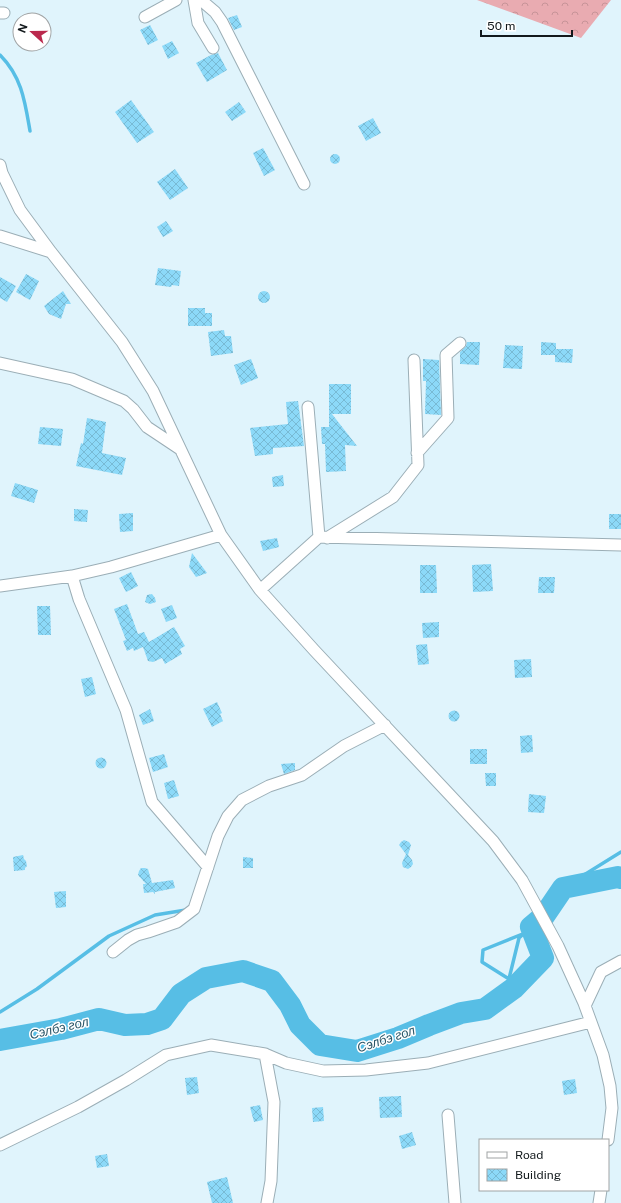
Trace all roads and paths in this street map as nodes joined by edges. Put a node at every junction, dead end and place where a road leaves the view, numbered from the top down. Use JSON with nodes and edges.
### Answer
{"nodes":[{"id":1,"x":176,"y":0,"type":"edge"},
{"id":2,"x":194,"y":0,"type":"edge"},
{"id":3,"x":201,"y":0,"type":"edge"},
{"id":4,"x":145,"y":17,"type":"dead end"},
{"id":5,"x":212,"y":48,"type":"dead end"},
{"id":6,"x":0,"y":165,"type":"edge"},
{"id":7,"x":304,"y":184,"type":"dead end"},
{"id":8,"x":0,"y":236,"type":"edge"},
{"id":9,"x":50,"y":252,"type":"junction"},
{"id":10,"x":460,"y":343,"type":"dead end"},
{"id":11,"x":414,"y":360,"type":"dead end"},
{"id":12,"x":0,"y":363,"type":"edge"},
{"id":13,"x":308,"y":407,"type":"dead end"},
{"id":14,"x":181,"y":450,"type":"junction"},
{"id":15,"x":417,"y":453,"type":"junction"},
{"id":16,"x":221,"y":535,"type":"junction"},
{"id":17,"x":323,"y":537,"type":"junction"},
{"id":18,"x":621,"y":545,"type":"edge"},
{"id":19,"x":72,"y":576,"type":"junction"},
{"id":20,"x":0,"y":586,"type":"edge"},
{"id":21,"x":260,"y":590,"type":"junction"},
{"id":22,"x":385,"y":726,"type":"junction"},
{"id":23,"x":208,"y":867,"type":"junction"},
{"id":24,"x":113,"y":952,"type":"dead end"},
{"id":25,"x":621,"y":961,"type":"edge"},
{"id":26,"x":585,"y":1006,"type":"junction"},
{"id":27,"x":591,"y":1022,"type":"junction"},
{"id":28,"x":265,"y":1054,"type":"junction"},
{"id":29,"x":616,"y":1108,"type":"edge"},
{"id":30,"x":448,"y":1115,"type":"dead end"},
{"id":31,"x":608,"y":1139,"type":"edge"},
{"id":32,"x":0,"y":1145,"type":"edge"},
{"id":33,"x":600,"y":1191,"type":"edge"},
{"id":34,"x":267,"y":1203,"type":"edge"},
{"id":35,"x":455,"y":1203,"type":"edge"},
{"id":36,"x":599,"y":1203,"type":"edge"}],
"edges":[{"from":1,"to":4,"type":"street"},
{"from":2,"to":5,"type":"street"},
{"from":3,"to":7,"type":"street"},
{"from":6,"to":9,"type":"street"},
{"from":8,"to":9,"type":"street"},
{"from":9,"to":14,"type":"street"},
{"from":10,"to":15,"type":"street"},
{"from":11,"to":15,"type":"street"},
{"from":12,"to":14,"type":"street"},
{"from":13,"to":17,"type":"street"},
{"from":14,"to":16,"type":"street"},
{"from":15,"to":17,"type":"street"},
{"from":16,"to":19,"type":"street"},
{"from":16,"to":21,"type":"street"},
{"from":17,"to":18,"type":"street"},
{"from":17,"to":21,"type":"street"},
{"from":19,"to":20,"type":"street"},
{"from":19,"to":23,"type":"street"},
{"from":21,"to":22,"type":"street"},
{"from":22,"to":23,"type":"street"},
{"from":22,"to":26,"type":"street"},
{"from":23,"to":24,"type":"street"},
{"from":25,"to":26,"type":"street"},
{"from":26,"to":27,"type":"street"},
{"from":27,"to":28,"type":"street"},
{"from":27,"to":29,"type":"street"},
{"from":28,"to":32,"type":"street"},
{"from":28,"to":34,"type":"street"},
{"from":29,"to":31,"type":"street"},
{"from":30,"to":35,"type":"street"},
{"from":33,"to":36,"type":"street"}]}
